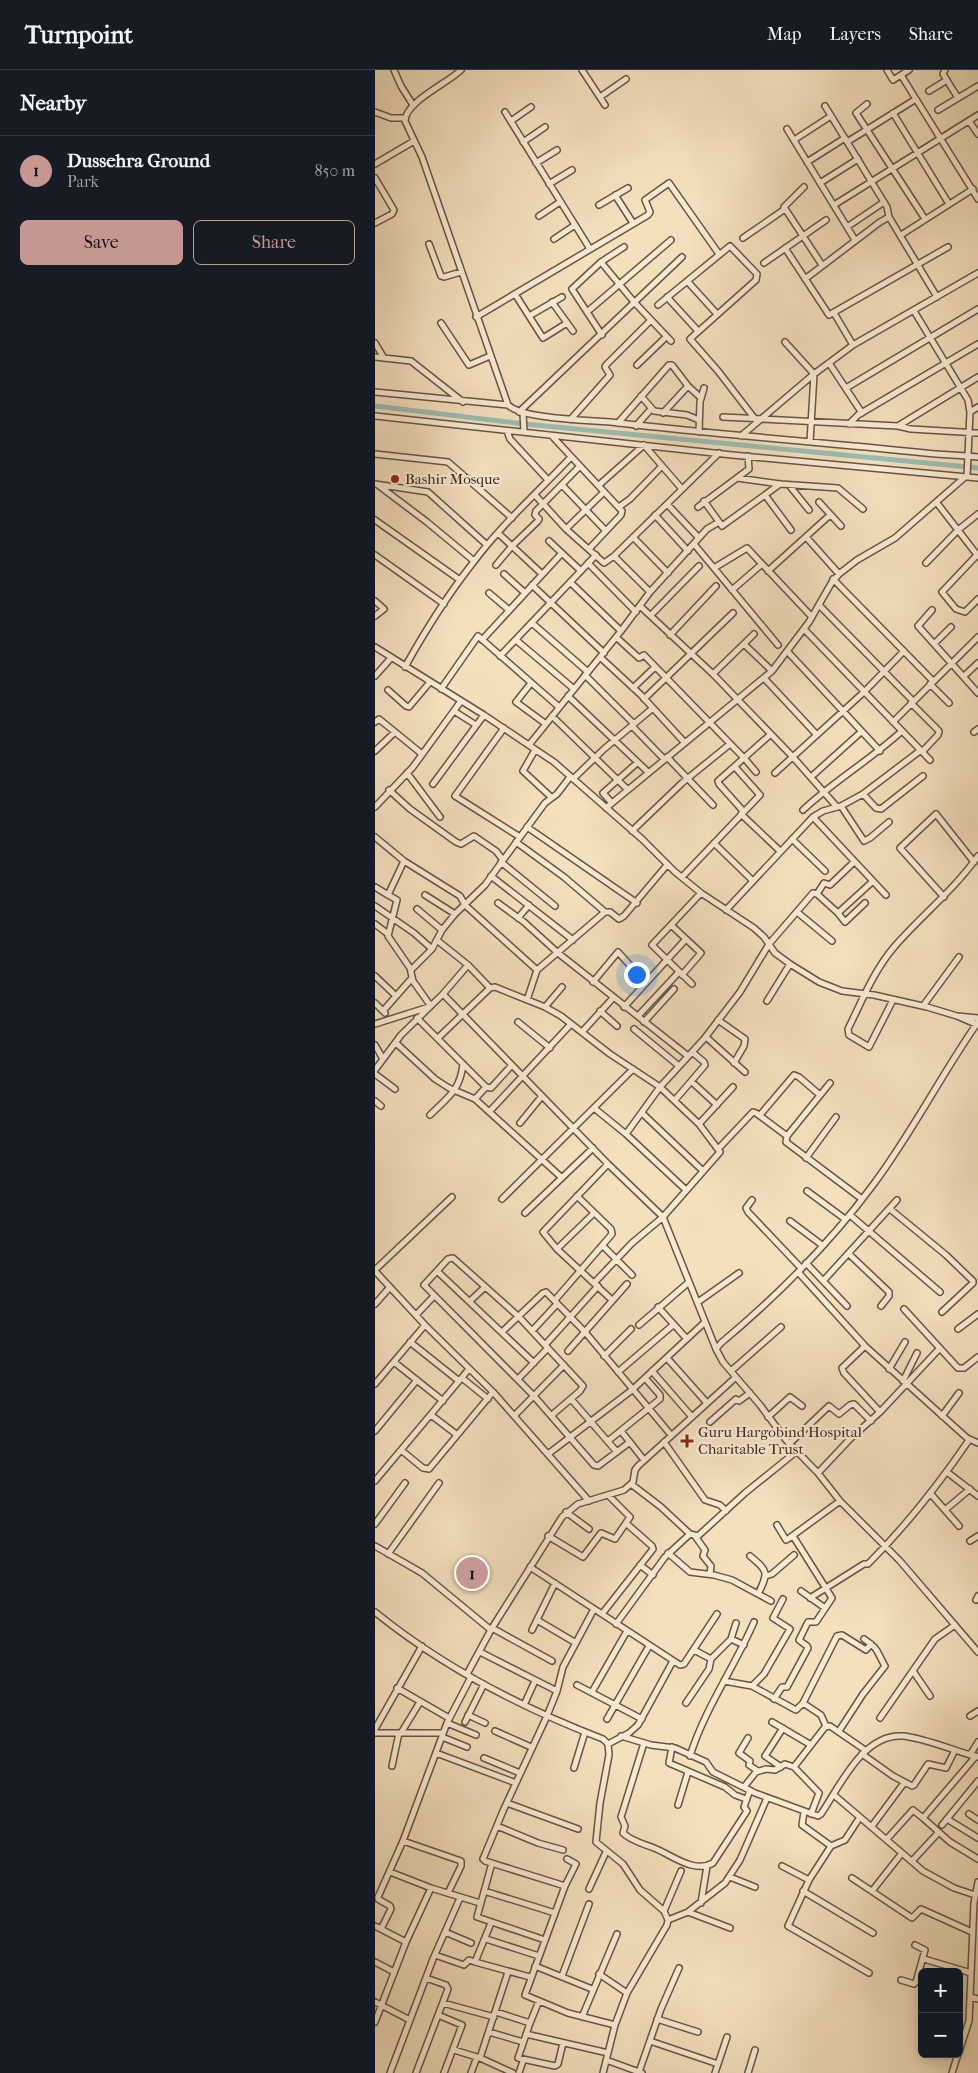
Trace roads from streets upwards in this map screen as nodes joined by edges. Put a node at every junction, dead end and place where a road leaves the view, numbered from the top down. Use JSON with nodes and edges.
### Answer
{"nodes":[{"id":1,"x":394,"y":70,"type":"edge"},
{"id":2,"x":461,"y":70,"type":"edge"},
{"id":3,"x":887,"y":70,"type":"edge"},
{"id":4,"x":909,"y":70,"type":"edge"},
{"id":5,"x":945,"y":70,"type":"edge"},
{"id":6,"x":584,"y":71,"type":"edge"},
{"id":7,"x":901,"y":75,"type":"junction"},
{"id":8,"x":626,"y":79,"type":"dead end"},
{"id":9,"x":947,"y":80,"type":"junction"},
{"id":10,"x":978,"y":86,"type":"edge"},
{"id":11,"x":929,"y":91,"type":"dead end"},
{"id":12,"x":600,"y":97,"type":"junction"},
{"id":13,"x":958,"y":98,"type":"junction"},
{"id":14,"x":916,"y":99,"type":"junction"},
{"id":15,"x":867,"y":104,"type":"dead end"},
{"id":16,"x":413,"y":105,"type":"junction"},
{"id":17,"x":605,"y":105,"type":"dead end"},
{"id":18,"x":825,"y":106,"type":"dead end"},
{"id":19,"x":531,"y":107,"type":"dead end"},
{"id":20,"x":939,"y":110,"type":"dead end"},
{"id":21,"x":375,"y":112,"type":"edge"},
{"id":22,"x":505,"y":112,"type":"dead end"},
{"id":23,"x":893,"y":113,"type":"junction"},
{"id":24,"x":978,"y":115,"type":"edge"},
{"id":25,"x":831,"y":116,"type":"junction"},
{"id":26,"x":404,"y":118,"type":"junction"},
{"id":27,"x":511,"y":121,"type":"junction"},
{"id":28,"x":969,"y":121,"type":"junction"},
{"id":29,"x":545,"y":127,"type":"dead end"},
{"id":30,"x":787,"y":129,"type":"dead end"},
{"id":31,"x":868,"y":129,"type":"junction"},
{"id":32,"x":978,"y":134,"type":"edge"},
{"id":33,"x":941,"y":138,"type":"junction"},
{"id":34,"x":794,"y":140,"type":"junction"},
{"id":35,"x":846,"y":140,"type":"junction"},
{"id":36,"x":414,"y":141,"type":"junction"},
{"id":37,"x":523,"y":142,"type":"junction"},
{"id":38,"x":557,"y":150,"type":"dead end"},
{"id":39,"x":918,"y":152,"type":"junction"},
{"id":40,"x":858,"y":159,"type":"junction"},
{"id":41,"x":807,"y":162,"type":"junction"},
{"id":42,"x":536,"y":163,"type":"junction"},
{"id":43,"x":375,"y":164,"type":"edge"},
{"id":44,"x":893,"y":167,"type":"junction"},
{"id":45,"x":572,"y":170,"type":"dead end"},
{"id":46,"x":375,"y":178,"type":"edge"},
{"id":47,"x":871,"y":180,"type":"junction"},
{"id":48,"x":820,"y":183,"type":"junction"},
{"id":49,"x":549,"y":184,"type":"junction"},
{"id":50,"x":804,"y":187,"type":"dead end"},
{"id":51,"x":628,"y":188,"type":"dead end"},
{"id":52,"x":973,"y":189,"type":"junction"},
{"id":53,"x":615,"y":195,"type":"junction"},
{"id":54,"x":978,"y":199,"type":"edge"},
{"id":55,"x":560,"y":202,"type":"junction"},
{"id":56,"x":884,"y":202,"type":"junction"},
{"id":57,"x":949,"y":204,"type":"junction"},
{"id":58,"x":599,"y":205,"type":"dead end"},
{"id":59,"x":834,"y":205,"type":"junction"},
{"id":60,"x":785,"y":208,"type":"junction"},
{"id":61,"x":539,"y":216,"type":"dead end"},
{"id":62,"x":889,"y":217,"type":"junction"},
{"id":63,"x":925,"y":219,"type":"junction"},
{"id":64,"x":826,"y":220,"type":"dead end"},
{"id":65,"x":375,"y":223,"type":"edge"},
{"id":66,"x":633,"y":224,"type":"junction"},
{"id":67,"x":575,"y":225,"type":"junction"},
{"id":68,"x":847,"y":226,"type":"junction"},
{"id":69,"x":901,"y":235,"type":"junction"},
{"id":70,"x":802,"y":236,"type":"junction"},
{"id":71,"x":554,"y":238,"type":"dead end"},
{"id":72,"x":743,"y":238,"type":"dead end"},
{"id":73,"x":671,"y":240,"type":"dead end"},
{"id":74,"x":855,"y":240,"type":"junction"},
{"id":75,"x":429,"y":244,"type":"dead end"},
{"id":76,"x":624,"y":247,"type":"dead end"},
{"id":77,"x":947,"y":247,"type":"dead end"},
{"id":78,"x":785,"y":248,"type":"junction"},
{"id":79,"x":590,"y":249,"type":"junction"},
{"id":80,"x":719,"y":254,"type":"junction"},
{"id":81,"x":682,"y":257,"type":"dead end"},
{"id":82,"x":601,"y":262,"type":"junction"},
{"id":83,"x":764,"y":263,"type":"dead end"},
{"id":84,"x":918,"y":264,"type":"junction"},
{"id":85,"x":822,"y":265,"type":"junction"},
{"id":86,"x":461,"y":272,"type":"junction"},
{"id":87,"x":978,"y":273,"type":"edge"},
{"id":88,"x":805,"y":279,"type":"junction"},
{"id":89,"x":688,"y":282,"type":"junction"},
{"id":90,"x":619,"y":284,"type":"junction"},
{"id":91,"x":515,"y":294,"type":"junction"},
{"id":92,"x":562,"y":297,"type":"dead end"},
{"id":93,"x":667,"y":297,"type":"junction"},
{"id":94,"x":937,"y":297,"type":"junction"},
{"id":95,"x":553,"y":302,"type":"junction"},
{"id":96,"x":634,"y":302,"type":"junction"},
{"id":97,"x":658,"y":305,"type":"dead end"},
{"id":98,"x":978,"y":309,"type":"edge"},
{"id":99,"x":914,"y":311,"type":"junction"},
{"id":100,"x":587,"y":312,"type":"junction"},
{"id":101,"x":834,"y":313,"type":"junction"},
{"id":102,"x":717,"y":314,"type":"junction"},
{"id":103,"x":529,"y":316,"type":"junction"},
{"id":104,"x":476,"y":317,"type":"junction"},
{"id":105,"x":651,"y":320,"type":"junction"},
{"id":106,"x":441,"y":323,"type":"dead end"},
{"id":107,"x":567,"y":323,"type":"junction"},
{"id":108,"x":573,"y":330,"type":"dead end"},
{"id":109,"x":698,"y":331,"type":"junction"},
{"id":110,"x":602,"y":335,"type":"junction"},
{"id":111,"x":666,"y":337,"type":"junction"},
{"id":112,"x":930,"y":338,"type":"junction"},
{"id":113,"x":671,"y":341,"type":"dead end"},
{"id":114,"x":785,"y":342,"type":"dead end"},
{"id":115,"x":375,"y":343,"type":"edge"},
{"id":116,"x":978,"y":344,"type":"edge"},
{"id":117,"x":853,"y":346,"type":"junction"},
{"id":118,"x":490,"y":356,"type":"junction"},
{"id":119,"x":375,"y":357,"type":"edge"},
{"id":120,"x":384,"y":358,"type":"junction"},
{"id":121,"x":829,"y":362,"type":"junction"},
{"id":122,"x":946,"y":363,"type":"junction"},
{"id":123,"x":637,"y":365,"type":"dead end"},
{"id":124,"x":814,"y":374,"type":"junction"},
{"id":125,"x":978,"y":377,"type":"edge"},
{"id":126,"x":688,"y":386,"type":"junction"},
{"id":127,"x":961,"y":387,"type":"junction"},
{"id":128,"x":704,"y":388,"type":"dead end"},
{"id":129,"x":847,"y":388,"type":"junction"},
{"id":130,"x":375,"y":392,"type":"edge"},
{"id":131,"x":641,"y":396,"type":"junction"},
{"id":132,"x":701,"y":398,"type":"junction"},
{"id":133,"x":463,"y":402,"type":"junction"},
{"id":134,"x":508,"y":405,"type":"junction"},
{"id":135,"x":978,"y":407,"type":"edge"},
{"id":136,"x":651,"y":409,"type":"junction"},
{"id":137,"x":970,"y":412,"type":"junction"},
{"id":138,"x":663,"y":413,"type":"junction"},
{"id":139,"x":862,"y":413,"type":"junction"},
{"id":140,"x":522,"y":414,"type":"junction"},
{"id":141,"x":375,"y":416,"type":"edge"},
{"id":142,"x":723,"y":417,"type":"dead end"},
{"id":143,"x":571,"y":419,"type":"junction"},
{"id":144,"x":758,"y":419,"type":"junction"},
{"id":145,"x":699,"y":420,"type":"junction"},
{"id":146,"x":811,"y":422,"type":"junction"},
{"id":147,"x":618,"y":423,"type":"junction"},
{"id":148,"x":848,"y":424,"type":"junction"},
{"id":149,"x":636,"y":426,"type":"junction"},
{"id":150,"x":898,"y":426,"type":"junction"},
{"id":151,"x":524,"y":430,"type":"junction"},
{"id":152,"x":507,"y":431,"type":"junction"},
{"id":153,"x":699,"y":432,"type":"junction"},
{"id":154,"x":970,"y":432,"type":"junction"},
{"id":155,"x":978,"y":433,"type":"edge"},
{"id":156,"x":551,"y":436,"type":"junction"},
{"id":157,"x":741,"y":436,"type":"junction"},
{"id":158,"x":810,"y":442,"type":"junction"},
{"id":159,"x":644,"y":446,"type":"junction"},
{"id":160,"x":719,"y":453,"type":"junction"},
{"id":161,"x":375,"y":454,"type":"edge"},
{"id":162,"x":748,"y":456,"type":"junction"},
{"id":163,"x":968,"y":456,"type":"junction"},
{"id":164,"x":571,"y":457,"type":"junction"},
{"id":165,"x":978,"y":457,"type":"edge"},
{"id":166,"x":580,"y":466,"type":"junction"},
{"id":167,"x":662,"y":466,"type":"junction"},
{"id":168,"x":966,"y":477,"type":"junction"},
{"id":169,"x":737,"y":478,"type":"junction"},
{"id":170,"x":978,"y":478,"type":"edge"},
{"id":171,"x":548,"y":480,"type":"junction"},
{"id":172,"x":376,"y":484,"type":"edge"},
{"id":173,"x":780,"y":484,"type":"junction"},
{"id":174,"x":562,"y":485,"type":"junction"},
{"id":175,"x":789,"y":485,"type":"junction"},
{"id":176,"x":599,"y":486,"type":"junction"},
{"id":177,"x":682,"y":489,"type":"junction"},
{"id":178,"x":604,"y":492,"type":"junction"},
{"id":179,"x":535,"y":495,"type":"junction"},
{"id":180,"x":765,"y":495,"type":"junction"},
{"id":181,"x":704,"y":501,"type":"junction"},
{"id":182,"x":819,"y":502,"type":"dead end"},
{"id":183,"x":937,"y":503,"type":"junction"},
{"id":184,"x":543,"y":504,"type":"junction"},
{"id":185,"x":667,"y":504,"type":"junction"},
{"id":186,"x":699,"y":506,"type":"dead end"},
{"id":187,"x":619,"y":507,"type":"junction"},
{"id":188,"x":863,"y":508,"type":"dead end"},
{"id":189,"x":586,"y":510,"type":"junction"},
{"id":190,"x":809,"y":510,"type":"dead end"},
{"id":191,"x":978,"y":514,"type":"edge"},
{"id":192,"x":831,"y":515,"type":"junction"},
{"id":193,"x":655,"y":516,"type":"junction"},
{"id":194,"x":512,"y":518,"type":"junction"},
{"id":195,"x":375,"y":520,"type":"edge"},
{"id":196,"x":719,"y":522,"type":"junction"},
{"id":197,"x":841,"y":526,"type":"dead end"},
{"id":198,"x":566,"y":529,"type":"junction"},
{"id":199,"x":791,"y":530,"type":"dead end"},
{"id":200,"x":958,"y":530,"type":"junction"},
{"id":201,"x":606,"y":531,"type":"junction"},
{"id":202,"x":498,"y":532,"type":"junction"},
{"id":203,"x":633,"y":537,"type":"junction"},
{"id":204,"x":699,"y":538,"type":"junction"},
{"id":205,"x":807,"y":538,"type":"junction"},
{"id":206,"x":549,"y":541,"type":"dead end"},
{"id":207,"x":694,"y":544,"type":"junction"},
{"id":208,"x":487,"y":545,"type":"junction"},
{"id":209,"x":512,"y":546,"type":"junction"},
{"id":210,"x":589,"y":549,"type":"junction"},
{"id":211,"x":688,"y":551,"type":"junction"},
{"id":212,"x":562,"y":553,"type":"junction"},
{"id":213,"x":375,"y":555,"type":"edge"},
{"id":214,"x":596,"y":555,"type":"junction"},
{"id":215,"x":978,"y":555,"type":"edge"},
{"id":216,"x":614,"y":556,"type":"junction"},
{"id":217,"x":474,"y":561,"type":"junction"},
{"id":218,"x":589,"y":563,"type":"junction"},
{"id":219,"x":926,"y":563,"type":"dead end"},
{"id":220,"x":761,"y":564,"type":"junction"},
{"id":221,"x":495,"y":566,"type":"dead end"},
{"id":222,"x":699,"y":566,"type":"dead end"},
{"id":223,"x":714,"y":568,"type":"junction"},
{"id":224,"x":768,"y":571,"type":"junction"},
{"id":225,"x":581,"y":572,"type":"junction"},
{"id":226,"x":668,"y":573,"type":"junction"},
{"id":227,"x":504,"y":574,"type":"dead end"},
{"id":228,"x":542,"y":574,"type":"junction"},
{"id":229,"x":839,"y":574,"type":"junction"},
{"id":230,"x":833,"y":579,"type":"junction"},
{"id":231,"x":460,"y":580,"type":"junction"},
{"id":232,"x":570,"y":582,"type":"junction"},
{"id":233,"x":532,"y":585,"type":"junction"},
{"id":234,"x":716,"y":586,"type":"dead end"},
{"id":235,"x":732,"y":590,"type":"junction"},
{"id":236,"x":489,"y":592,"type":"dead end"},
{"id":237,"x":650,"y":592,"type":"junction"},
{"id":238,"x":525,"y":593,"type":"junction"},
{"id":239,"x":978,"y":599,"type":"edge"},
{"id":240,"x":375,"y":600,"type":"edge"},
{"id":241,"x":552,"y":602,"type":"junction"},
{"id":242,"x":444,"y":604,"type":"junction"},
{"id":243,"x":819,"y":605,"type":"junction"},
{"id":244,"x":640,"y":606,"type":"junction"},
{"id":245,"x":509,"y":610,"type":"junction"},
{"id":246,"x":932,"y":610,"type":"dead end"},
{"id":247,"x":636,"y":612,"type":"junction"},
{"id":248,"x":733,"y":613,"type":"dead end"},
{"id":249,"x":651,"y":615,"type":"junction"},
{"id":250,"x":375,"y":616,"type":"edge"},
{"id":251,"x":812,"y":617,"type":"junction"},
{"id":252,"x":532,"y":623,"type":"junction"},
{"id":253,"x":951,"y":627,"type":"dead end"},
{"id":254,"x":804,"y":629,"type":"junction"},
{"id":255,"x":621,"y":631,"type":"junction"},
{"id":256,"x":754,"y":634,"type":"dead end"},
{"id":257,"x":669,"y":635,"type":"junction"},
{"id":258,"x":616,"y":637,"type":"junction"},
{"id":259,"x":978,"y":637,"type":"edge"},
{"id":260,"x":482,"y":640,"type":"junction"},
{"id":261,"x":516,"y":640,"type":"junction"},
{"id":262,"x":744,"y":644,"type":"junction"},
{"id":263,"x":934,"y":644,"type":"junction"},
{"id":264,"x":778,"y":645,"type":"dead end"},
{"id":265,"x":375,"y":647,"type":"edge"},
{"id":266,"x":787,"y":651,"type":"junction"},
{"id":267,"x":904,"y":651,"type":"junction"},
{"id":268,"x":691,"y":654,"type":"junction"},
{"id":269,"x":602,"y":655,"type":"junction"},
{"id":270,"x":500,"y":656,"type":"junction"},
{"id":271,"x":391,"y":658,"type":"junction"},
{"id":272,"x":951,"y":663,"type":"junction"},
{"id":273,"x":978,"y":663,"type":"edge"},
{"id":274,"x":405,"y":667,"type":"junction"},
{"id":275,"x":655,"y":667,"type":"junction"},
{"id":276,"x":772,"y":671,"type":"junction"},
{"id":277,"x":884,"y":672,"type":"junction"},
{"id":278,"x":586,"y":673,"type":"junction"},
{"id":279,"x":713,"y":674,"type":"junction"},
{"id":280,"x":375,"y":676,"type":"edge"},
{"id":281,"x":964,"y":676,"type":"junction"},
{"id":282,"x":666,"y":678,"type":"junction"},
{"id":283,"x":764,"y":678,"type":"junction"},
{"id":284,"x":430,"y":682,"type":"junction"},
{"id":285,"x":531,"y":683,"type":"junction"},
{"id":286,"x":932,"y":683,"type":"junction"},
{"id":287,"x":574,"y":688,"type":"junction"},
{"id":288,"x":633,"y":688,"type":"junction"},
{"id":289,"x":441,"y":689,"type":"junction"},
{"id":290,"x":388,"y":690,"type":"dead end"},
{"id":291,"x":864,"y":692,"type":"junction"},
{"id":292,"x":978,"y":693,"type":"edge"},
{"id":293,"x":568,"y":696,"type":"junction"},
{"id":294,"x":644,"y":699,"type":"junction"},
{"id":295,"x":461,"y":701,"type":"junction"},
{"id":296,"x":738,"y":701,"type":"junction"},
{"id":297,"x":912,"y":702,"type":"junction"},
{"id":298,"x":949,"y":703,"type":"dead end"},
{"id":299,"x":559,"y":707,"type":"junction"},
{"id":300,"x":653,"y":708,"type":"junction"},
{"id":301,"x":454,"y":711,"type":"junction"},
{"id":302,"x":842,"y":711,"type":"junction"},
{"id":303,"x":483,"y":715,"type":"junction"},
{"id":304,"x":552,"y":716,"type":"junction"},
{"id":305,"x":375,"y":722,"type":"edge"},
{"id":306,"x":893,"y":722,"type":"junction"},
{"id":307,"x":710,"y":723,"type":"junction"},
{"id":308,"x":546,"y":724,"type":"junction"},
{"id":309,"x":476,"y":725,"type":"junction"},
{"id":310,"x":633,"y":725,"type":"junction"},
{"id":311,"x":504,"y":728,"type":"junction"},
{"id":312,"x":902,"y":731,"type":"junction"},
{"id":313,"x":395,"y":732,"type":"junction"},
{"id":314,"x":861,"y":732,"type":"junction"},
{"id":315,"x":771,"y":734,"type":"junction"},
{"id":316,"x":817,"y":735,"type":"junction"},
{"id":317,"x":615,"y":740,"type":"junction"},
{"id":318,"x":685,"y":743,"type":"junction"},
{"id":319,"x":730,"y":744,"type":"junction"},
{"id":320,"x":529,"y":745,"type":"junction"},
{"id":321,"x":535,"y":750,"type":"junction"},
{"id":322,"x":375,"y":751,"type":"edge"},
{"id":323,"x":879,"y":751,"type":"junction"},
{"id":324,"x":921,"y":751,"type":"junction"},
{"id":325,"x":422,"y":754,"type":"junction"},
{"id":326,"x":792,"y":756,"type":"junction"},
{"id":327,"x":596,"y":757,"type":"junction"},
{"id":328,"x":665,"y":758,"type":"junction"},
{"id":329,"x":745,"y":758,"type":"junction"},
{"id":330,"x":930,"y":760,"type":"dead end"},
{"id":331,"x":637,"y":763,"type":"junction"},
{"id":332,"x":735,"y":767,"type":"junction"},
{"id":333,"x":648,"y":772,"type":"junction"},
{"id":334,"x":756,"y":772,"type":"dead end"},
{"id":335,"x":407,"y":773,"type":"junction"},
{"id":336,"x":775,"y":773,"type":"dead end"},
{"id":337,"x":923,"y":776,"type":"dead end"},
{"id":338,"x":811,"y":777,"type":"junction"},
{"id":339,"x":572,"y":778,"type":"junction"},
{"id":340,"x":618,"y":779,"type":"junction"},
{"id":341,"x":687,"y":779,"type":"junction"},
{"id":342,"x":433,"y":784,"type":"dead end"},
{"id":343,"x":389,"y":790,"type":"junction"},
{"id":344,"x":629,"y":790,"type":"junction"},
{"id":345,"x":824,"y":790,"type":"junction"},
{"id":346,"x":863,"y":794,"type":"junction"},
{"id":347,"x":551,"y":797,"type":"junction"},
{"id":348,"x":612,"y":803,"type":"junction"},
{"id":349,"x":713,"y":805,"type":"dead end"},
{"id":350,"x":375,"y":806,"type":"edge"},
{"id":351,"x":839,"y":807,"type":"junction"},
{"id":352,"x":607,"y":808,"type":"junction"},
{"id":353,"x":803,"y":810,"type":"dead end"},
{"id":354,"x":742,"y":813,"type":"junction"},
{"id":355,"x":441,"y":817,"type":"dead end"},
{"id":356,"x":813,"y":817,"type":"junction"},
{"id":357,"x":889,"y":822,"type":"dead end"},
{"id":358,"x":527,"y":827,"type":"junction"},
{"id":359,"x":633,"y":831,"type":"junction"},
{"id":360,"x":375,"y":837,"type":"edge"},
{"id":361,"x":792,"y":838,"type":"junction"},
{"id":362,"x":518,"y":839,"type":"junction"},
{"id":363,"x":714,"y":843,"type":"junction"},
{"id":364,"x":780,"y":851,"type":"junction"},
{"id":365,"x":978,"y":856,"type":"edge"},
{"id":366,"x":403,"y":861,"type":"junction"},
{"id":367,"x":502,"y":861,"type":"junction"},
{"id":368,"x":854,"y":862,"type":"junction"},
{"id":369,"x":974,"y":862,"type":"junction"},
{"id":370,"x":667,"y":865,"type":"junction"},
{"id":371,"x":825,"y":871,"type":"dead end"},
{"id":372,"x":491,"y":876,"type":"junction"},
{"id":373,"x":682,"y":877,"type":"junction"},
{"id":374,"x":753,"y":881,"type":"junction"},
{"id":375,"x":872,"y":882,"type":"junction"},
{"id":376,"x":375,"y":887,"type":"edge"},
{"id":377,"x":701,"y":892,"type":"junction"},
{"id":378,"x":817,"y":894,"type":"junction"},
{"id":379,"x":388,"y":895,"type":"junction"},
{"id":380,"x":425,"y":895,"type":"dead end"},
{"id":381,"x":886,"y":896,"type":"dead end"},
{"id":382,"x":944,"y":897,"type":"junction"},
{"id":383,"x":498,"y":903,"type":"dead end"},
{"id":384,"x":637,"y":903,"type":"junction"},
{"id":385,"x":865,"y":903,"type":"dead end"},
{"id":386,"x":465,"y":905,"type":"junction"},
{"id":387,"x":529,"y":905,"type":"junction"},
{"id":388,"x":375,"y":906,"type":"edge"},
{"id":389,"x":555,"y":906,"type":"dead end"},
{"id":390,"x":417,"y":909,"type":"dead end"},
{"id":391,"x":726,"y":910,"type":"junction"},
{"id":392,"x":605,"y":912,"type":"junction"},
{"id":393,"x":797,"y":912,"type":"junction"},
{"id":394,"x":838,"y":913,"type":"junction"},
{"id":395,"x":455,"y":914,"type":"junction"},
{"id":396,"x":518,"y":918,"type":"junction"},
{"id":397,"x":392,"y":919,"type":"junction"},
{"id":398,"x":375,"y":924,"type":"edge"},
{"id":399,"x":671,"y":924,"type":"junction"},
{"id":400,"x":442,"y":930,"type":"junction"},
{"id":401,"x":388,"y":934,"type":"junction"},
{"id":402,"x":686,"y":939,"type":"junction"},
{"id":403,"x":573,"y":940,"type":"junction"},
{"id":404,"x":437,"y":941,"type":"junction"},
{"id":405,"x":832,"y":941,"type":"dead end"},
{"id":406,"x":769,"y":944,"type":"junction"},
{"id":407,"x":432,"y":949,"type":"junction"},
{"id":408,"x":558,"y":953,"type":"junction"},
{"id":409,"x":959,"y":957,"type":"dead end"},
{"id":410,"x":667,"y":960,"type":"junction"},
{"id":411,"x":790,"y":964,"type":"junction"},
{"id":412,"x":468,"y":965,"type":"junction"},
{"id":413,"x":411,"y":970,"type":"junction"},
{"id":414,"x":537,"y":970,"type":"junction"},
{"id":415,"x":680,"y":973,"type":"junction"},
{"id":416,"x":375,"y":976,"type":"edge"},
{"id":417,"x":411,"y":978,"type":"junction"},
{"id":418,"x":593,"y":982,"type":"junction"},
{"id":419,"x":646,"y":983,"type":"junction"},
{"id":420,"x":691,"y":984,"type":"dead end"},
{"id":421,"x":562,"y":987,"type":"dead end"},
{"id":422,"x":490,"y":988,"type":"junction"},
{"id":423,"x":674,"y":989,"type":"dead end"},
{"id":424,"x":443,"y":994,"type":"junction"},
{"id":425,"x":866,"y":994,"type":"junction"},
{"id":426,"x":395,"y":995,"type":"junction"},
{"id":427,"x":613,"y":998,"type":"junction"},
{"id":428,"x":527,"y":1000,"type":"junction"},
{"id":429,"x":893,"y":1000,"type":"junction"},
{"id":430,"x":767,"y":1001,"type":"dead end"},
{"id":431,"x":375,"y":1003,"type":"edge"},
{"id":432,"x":430,"y":1006,"type":"junction"},
{"id":433,"x":923,"y":1006,"type":"junction"},
{"id":434,"x":545,"y":1007,"type":"junction"},
{"id":435,"x":624,"y":1007,"type":"junction"},
{"id":436,"x":383,"y":1011,"type":"junction"},
{"id":437,"x":600,"y":1012,"type":"junction"},
{"id":438,"x":462,"y":1014,"type":"junction"},
{"id":439,"x":638,"y":1016,"type":"junction"},
{"id":440,"x":957,"y":1016,"type":"junction"},
{"id":441,"x":389,"y":1018,"type":"junction"},
{"id":442,"x":417,"y":1018,"type":"junction"},
{"id":443,"x":978,"y":1018,"type":"edge"},
{"id":444,"x":718,"y":1020,"type":"junction"},
{"id":445,"x":518,"y":1022,"type":"dead end"},
{"id":446,"x":644,"y":1022,"type":"junction"},
{"id":447,"x":375,"y":1024,"type":"edge"},
{"id":448,"x":571,"y":1024,"type":"junction"},
{"id":449,"x":977,"y":1024,"type":"edge"},
{"id":450,"x":617,"y":1026,"type":"dead end"},
{"id":451,"x":634,"y":1029,"type":"dead end"},
{"id":452,"x":582,"y":1032,"type":"junction"},
{"id":453,"x":706,"y":1036,"type":"junction"},
{"id":454,"x":438,"y":1038,"type":"junction"},
{"id":455,"x":396,"y":1043,"type":"junction"},
{"id":456,"x":375,"y":1045,"type":"edge"},
{"id":457,"x":550,"y":1048,"type":"junction"},
{"id":458,"x":690,"y":1054,"type":"junction"},
{"id":459,"x":383,"y":1059,"type":"junction"},
{"id":460,"x":735,"y":1062,"type":"junction"},
{"id":461,"x":463,"y":1064,"type":"junction"},
{"id":462,"x":512,"y":1065,"type":"junction"},
{"id":463,"x":679,"y":1066,"type":"junction"},
{"id":464,"x":633,"y":1069,"type":"junction"},
{"id":465,"x":375,"y":1070,"type":"edge"},
{"id":466,"x":745,"y":1072,"type":"dead end"},
{"id":467,"x":375,"y":1074,"type":"edge"},
{"id":468,"x":524,"y":1077,"type":"junction"},
{"id":469,"x":692,"y":1082,"type":"junction"},
{"id":470,"x":830,"y":1083,"type":"dead end"},
{"id":471,"x":486,"y":1087,"type":"junction"},
{"id":472,"x":660,"y":1087,"type":"junction"},
{"id":473,"x":733,"y":1087,"type":"dead end"},
{"id":474,"x":395,"y":1089,"type":"dead end"},
{"id":475,"x":455,"y":1090,"type":"junction"},
{"id":476,"x":820,"y":1095,"type":"junction"},
{"id":477,"x":543,"y":1096,"type":"junction"},
{"id":478,"x":475,"y":1099,"type":"junction"},
{"id":479,"x":675,"y":1100,"type":"junction"},
{"id":480,"x":375,"y":1101,"type":"edge"},
{"id":481,"x":717,"y":1105,"type":"junction"},
{"id":482,"x":381,"y":1106,"type":"dead end"},
{"id":483,"x":594,"y":1108,"type":"junction"},
{"id":484,"x":490,"y":1111,"type":"junction"},
{"id":485,"x":642,"y":1113,"type":"junction"},
{"id":486,"x":429,"y":1115,"type":"dead end"},
{"id":487,"x":760,"y":1115,"type":"junction"},
{"id":488,"x":836,"y":1117,"type":"dead end"},
{"id":489,"x":520,"y":1123,"type":"dead end"},
{"id":490,"x":699,"y":1124,"type":"junction"},
{"id":491,"x":573,"y":1128,"type":"junction"},
{"id":492,"x":626,"y":1134,"type":"junction"},
{"id":493,"x":787,"y":1136,"type":"junction"},
{"id":494,"x":593,"y":1148,"type":"junction"},
{"id":495,"x":719,"y":1148,"type":"junction"},
{"id":496,"x":806,"y":1158,"type":"junction"},
{"id":497,"x":543,"y":1160,"type":"junction"},
{"id":498,"x":608,"y":1164,"type":"junction"},
{"id":499,"x":703,"y":1171,"type":"junction"},
{"id":500,"x":561,"y":1177,"type":"junction"},
{"id":501,"x":686,"y":1190,"type":"junction"},
{"id":502,"x":807,"y":1191,"type":"dead end"},
{"id":503,"x":577,"y":1196,"type":"junction"},
{"id":504,"x":452,"y":1197,"type":"dead end"},
{"id":505,"x":502,"y":1199,"type":"dead end"},
{"id":506,"x":862,"y":1199,"type":"junction"},
{"id":507,"x":752,"y":1200,"type":"dead end"},
{"id":508,"x":897,"y":1200,"type":"dead end"},
{"id":509,"x":890,"y":1209,"type":"junction"},
{"id":510,"x":525,"y":1213,"type":"dead end"},
{"id":511,"x":594,"y":1213,"type":"junction"},
{"id":512,"x":850,"y":1214,"type":"junction"},
{"id":513,"x":663,"y":1217,"type":"junction"},
{"id":514,"x":845,"y":1219,"type":"junction"},
{"id":515,"x":790,"y":1221,"type":"dead end"},
{"id":516,"x":870,"y":1231,"type":"junction"},
{"id":517,"x":822,"y":1244,"type":"junction"},
{"id":518,"x":603,"y":1246,"type":"junction"},
{"id":519,"x":557,"y":1249,"type":"junction"},
{"id":520,"x":849,"y":1254,"type":"junction"},
{"id":521,"x":617,"y":1259,"type":"junction"},
{"id":522,"x":806,"y":1263,"type":"junction"},
{"id":523,"x":581,"y":1270,"type":"junction"},
{"id":524,"x":800,"y":1270,"type":"junction"},
{"id":525,"x":375,"y":1271,"type":"edge"},
{"id":526,"x":437,"y":1271,"type":"junction"},
{"id":527,"x":739,"y":1273,"type":"dead end"},
{"id":528,"x":632,"y":1275,"type":"dead end"},
{"id":529,"x":824,"y":1280,"type":"junction"},
{"id":530,"x":689,"y":1282,"type":"junction"},
{"id":531,"x":597,"y":1284,"type":"junction"},
{"id":532,"x":627,"y":1284,"type":"dead end"},
{"id":533,"x":390,"y":1287,"type":"junction"},
{"id":534,"x":485,"y":1287,"type":"junction"},
{"id":535,"x":940,"y":1292,"type":"dead end"},
{"id":536,"x":435,"y":1296,"type":"junction"},
{"id":537,"x":612,"y":1300,"type":"junction"},
{"id":538,"x":470,"y":1301,"type":"junction"},
{"id":539,"x":556,"y":1302,"type":"junction"},
{"id":540,"x":698,"y":1302,"type":"junction"},
{"id":541,"x":375,"y":1304,"type":"edge"},
{"id":542,"x":847,"y":1306,"type":"dead end"},
{"id":543,"x":881,"y":1306,"type":"dead end"},
{"id":544,"x":658,"y":1307,"type":"junction"},
{"id":545,"x":904,"y":1309,"type":"dead end"},
{"id":546,"x":942,"y":1312,"type":"dead end"},
{"id":547,"x":978,"y":1314,"type":"edge"},
{"id":548,"x":416,"y":1315,"type":"junction"},
{"id":549,"x":519,"y":1317,"type":"junction"},
{"id":550,"x":571,"y":1317,"type":"junction"},
{"id":551,"x":705,"y":1322,"type":"junction"},
{"id":552,"x":425,"y":1325,"type":"junction"},
{"id":553,"x":639,"y":1325,"type":"dead end"},
{"id":554,"x":673,"y":1325,"type":"junction"},
{"id":555,"x":781,"y":1327,"type":"dead end"},
{"id":556,"x":631,"y":1329,"type":"dead end"},
{"id":557,"x":958,"y":1329,"type":"dead end"},
{"id":558,"x":532,"y":1331,"type":"junction"},
{"id":559,"x":502,"y":1332,"type":"junction"},
{"id":560,"x":585,"y":1332,"type":"junction"},
{"id":561,"x":687,"y":1339,"type":"junction"},
{"id":562,"x":410,"y":1342,"type":"junction"},
{"id":563,"x":905,"y":1342,"type":"dead end"},
{"id":564,"x":865,"y":1346,"type":"junction"},
{"id":565,"x":546,"y":1347,"type":"junction"},
{"id":566,"x":940,"y":1348,"type":"junction"},
{"id":567,"x":717,"y":1349,"type":"junction"},
{"id":568,"x":568,"y":1351,"type":"dead end"},
{"id":569,"x":917,"y":1353,"type":"dead end"},
{"id":570,"x":604,"y":1356,"type":"junction"},
{"id":571,"x":667,"y":1358,"type":"junction"},
{"id":572,"x":977,"y":1359,"type":"edge"},
{"id":573,"x":394,"y":1362,"type":"junction"},
{"id":574,"x":534,"y":1363,"type":"junction"},
{"id":575,"x":564,"y":1365,"type":"junction"},
{"id":576,"x":469,"y":1369,"type":"junction"},
{"id":577,"x":889,"y":1369,"type":"junction"},
{"id":578,"x":652,"y":1371,"type":"junction"},
{"id":579,"x":731,"y":1371,"type":"junction"},
{"id":580,"x":618,"y":1372,"type":"junction"},
{"id":581,"x":736,"y":1377,"type":"junction"},
{"id":582,"x":645,"y":1378,"type":"junction"},
{"id":583,"x":461,"y":1379,"type":"junction"},
{"id":584,"x":518,"y":1379,"type":"junction"},
{"id":585,"x":417,"y":1380,"type":"junction"},
{"id":586,"x":905,"y":1383,"type":"junction"},
{"id":587,"x":375,"y":1384,"type":"edge"},
{"id":588,"x":632,"y":1390,"type":"junction"},
{"id":589,"x":493,"y":1392,"type":"junction"},
{"id":590,"x":750,"y":1393,"type":"junction"},
{"id":591,"x":959,"y":1393,"type":"dead end"},
{"id":592,"x":533,"y":1395,"type":"junction"},
{"id":593,"x":488,"y":1399,"type":"junction"},
{"id":594,"x":571,"y":1399,"type":"junction"},
{"id":595,"x":443,"y":1401,"type":"junction"},
{"id":596,"x":707,"y":1403,"type":"junction"},
{"id":597,"x":803,"y":1406,"type":"dead end"},
{"id":598,"x":649,"y":1410,"type":"junction"},
{"id":599,"x":880,"y":1412,"type":"junction"},
{"id":600,"x":431,"y":1415,"type":"junction"},
{"id":601,"x":552,"y":1415,"type":"junction"},
{"id":602,"x":514,"y":1416,"type":"junction"},
{"id":603,"x":942,"y":1416,"type":"junction"},
{"id":604,"x":692,"y":1417,"type":"junction"},
{"id":605,"x":769,"y":1417,"type":"junction"},
{"id":606,"x":591,"y":1421,"type":"junction"},
{"id":607,"x":871,"y":1421,"type":"junction"},
{"id":608,"x":710,"y":1422,"type":"dead end"},
{"id":609,"x":375,"y":1431,"type":"edge"},
{"id":610,"x":621,"y":1431,"type":"junction"},
{"id":611,"x":456,"y":1434,"type":"junction"},
{"id":612,"x":671,"y":1435,"type":"junction"},
{"id":613,"x":571,"y":1437,"type":"junction"},
{"id":614,"x":969,"y":1440,"type":"junction"},
{"id":615,"x":608,"y":1441,"type":"junction"},
{"id":616,"x":630,"y":1442,"type":"junction"},
{"id":617,"x":664,"y":1442,"type":"junction"},
{"id":618,"x":978,"y":1443,"type":"edge"},
{"id":619,"x":789,"y":1444,"type":"junction"},
{"id":620,"x":401,"y":1450,"type":"junction"},
{"id":621,"x":797,"y":1451,"type":"junction"},
{"id":622,"x":617,"y":1452,"type":"junction"},
{"id":623,"x":548,"y":1454,"type":"junction"},
{"id":624,"x":644,"y":1460,"type":"junction"},
{"id":625,"x":947,"y":1472,"type":"junction"},
{"id":626,"x":817,"y":1473,"type":"junction"},
{"id":627,"x":377,"y":1474,"type":"edge"},
{"id":628,"x":375,"y":1481,"type":"edge"},
{"id":629,"x":405,"y":1483,"type":"dead end"},
{"id":630,"x":439,"y":1483,"type":"dead end"},
{"id":631,"x":631,"y":1484,"type":"junction"},
{"id":632,"x":970,"y":1489,"type":"junction"},
{"id":633,"x":930,"y":1494,"type":"junction"},
{"id":634,"x":609,"y":1496,"type":"junction"},
{"id":635,"x":978,"y":1496,"type":"edge"},
{"id":636,"x":589,"y":1501,"type":"junction"},
{"id":637,"x":840,"y":1501,"type":"junction"},
{"id":638,"x":945,"y":1510,"type":"junction"},
{"id":639,"x":727,"y":1511,"type":"junction"},
{"id":640,"x":566,"y":1512,"type":"junction"},
{"id":641,"x":375,"y":1524,"type":"edge"},
{"id":642,"x":627,"y":1524,"type":"junction"},
{"id":643,"x":777,"y":1525,"type":"dead end"},
{"id":644,"x":959,"y":1526,"type":"dead end"},
{"id":645,"x":589,"y":1529,"type":"dead end"},
{"id":646,"x":693,"y":1535,"type":"junction"},
{"id":647,"x":548,"y":1536,"type":"junction"},
{"id":648,"x":793,"y":1536,"type":"junction"},
{"id":649,"x":978,"y":1536,"type":"edge"},
{"id":650,"x":970,"y":1541,"type":"dead end"},
{"id":651,"x":375,"y":1546,"type":"edge"},
{"id":652,"x":886,"y":1547,"type":"junction"},
{"id":653,"x":388,"y":1554,"type":"junction"},
{"id":654,"x":669,"y":1554,"type":"junction"},
{"id":655,"x":794,"y":1555,"type":"dead end"},
{"id":656,"x":750,"y":1556,"type":"dead end"},
{"id":657,"x":640,"y":1565,"type":"junction"},
{"id":658,"x":530,"y":1567,"type":"junction"},
{"id":659,"x":710,"y":1574,"type":"junction"},
{"id":660,"x":653,"y":1575,"type":"junction"},
{"id":661,"x":766,"y":1576,"type":"junction"},
{"id":662,"x":555,"y":1583,"type":"junction"},
{"id":663,"x":825,"y":1588,"type":"junction"},
{"id":664,"x":801,"y":1591,"type":"dead end"},
{"id":665,"x":758,"y":1594,"type":"junction"},
{"id":666,"x":810,"y":1598,"type":"junction"},
{"id":667,"x":783,"y":1599,"type":"dead end"},
{"id":668,"x":771,"y":1601,"type":"dead end"},
{"id":669,"x":825,"y":1608,"type":"junction"},
{"id":670,"x":594,"y":1609,"type":"junction"},
{"id":671,"x":375,"y":1612,"type":"edge"},
{"id":672,"x":602,"y":1614,"type":"junction"},
{"id":673,"x":717,"y":1614,"type":"dead end"},
{"id":674,"x":537,"y":1620,"type":"junction"},
{"id":675,"x":754,"y":1622,"type":"dead end"},
{"id":676,"x":736,"y":1623,"type":"dead end"},
{"id":677,"x":615,"y":1624,"type":"junction"},
{"id":678,"x":955,"y":1625,"type":"junction"},
{"id":679,"x":491,"y":1629,"type":"junction"},
{"id":680,"x":532,"y":1630,"type":"dead end"},
{"id":681,"x":627,"y":1631,"type":"junction"},
{"id":682,"x":731,"y":1639,"type":"junction"},
{"id":683,"x":864,"y":1639,"type":"dead end"},
{"id":684,"x":576,"y":1643,"type":"junction"},
{"id":685,"x":871,"y":1644,"type":"junction"},
{"id":686,"x":744,"y":1645,"type":"junction"},
{"id":687,"x":422,"y":1646,"type":"junction"},
{"id":688,"x":649,"y":1646,"type":"junction"},
{"id":689,"x":694,"y":1650,"type":"junction"},
{"id":690,"x":480,"y":1652,"type":"junction"},
{"id":691,"x":978,"y":1652,"type":"edge"},
{"id":692,"x":711,"y":1659,"type":"junction"},
{"id":693,"x":552,"y":1661,"type":"dead end"},
{"id":694,"x":673,"y":1661,"type":"junction"},
{"id":695,"x":913,"y":1671,"type":"junction"},
{"id":696,"x":469,"y":1676,"type":"junction"},
{"id":697,"x":535,"y":1681,"type":"junction"},
{"id":698,"x":724,"y":1681,"type":"junction"},
{"id":699,"x":483,"y":1684,"type":"junction"},
{"id":700,"x":577,"y":1685,"type":"dead end"},
{"id":701,"x":752,"y":1686,"type":"junction"},
{"id":702,"x":397,"y":1688,"type":"junction"},
{"id":703,"x":557,"y":1691,"type":"junction"},
{"id":704,"x":592,"y":1692,"type":"junction"},
{"id":705,"x":930,"y":1696,"type":"dead end"},
{"id":706,"x":774,"y":1699,"type":"junction"},
{"id":707,"x":420,"y":1702,"type":"junction"},
{"id":708,"x":686,"y":1703,"type":"dead end"},
{"id":709,"x":803,"y":1703,"type":"junction"},
{"id":710,"x":615,"y":1704,"type":"junction"},
{"id":711,"x":523,"y":1705,"type":"junction"},
{"id":712,"x":978,"y":1711,"type":"edge"},
{"id":713,"x":468,"y":1715,"type":"junction"},
{"id":714,"x":547,"y":1716,"type":"junction"},
{"id":715,"x":970,"y":1716,"type":"dead end"},
{"id":716,"x":880,"y":1718,"type":"dead end"},
{"id":717,"x":607,"y":1719,"type":"dead end"},
{"id":718,"x":642,"y":1719,"type":"junction"},
{"id":719,"x":448,"y":1721,"type":"junction"},
{"id":720,"x":465,"y":1722,"type":"dead end"},
{"id":721,"x":772,"y":1722,"type":"dead end"},
{"id":722,"x":485,"y":1723,"type":"dead end"},
{"id":723,"x":826,"y":1726,"type":"junction"},
{"id":724,"x":783,"y":1728,"type":"junction"},
{"id":725,"x":375,"y":1729,"type":"edge"},
{"id":726,"x":495,"y":1731,"type":"dead end"},
{"id":727,"x":839,"y":1731,"type":"junction"},
{"id":728,"x":585,"y":1732,"type":"junction"},
{"id":729,"x":375,"y":1733,"type":"edge"},
{"id":730,"x":400,"y":1733,"type":"junction"},
{"id":731,"x":442,"y":1735,"type":"junction"},
{"id":732,"x":476,"y":1735,"type":"dead end"},
{"id":733,"x":621,"y":1736,"type":"junction"},
{"id":734,"x":748,"y":1738,"type":"dead end"},
{"id":735,"x":978,"y":1742,"type":"edge"},
{"id":736,"x":644,"y":1743,"type":"junction"},
{"id":737,"x":607,"y":1744,"type":"junction"},
{"id":738,"x":811,"y":1745,"type":"junction"},
{"id":739,"x":467,"y":1747,"type":"dead end"},
{"id":740,"x":531,"y":1747,"type":"junction"},
{"id":741,"x":672,"y":1747,"type":"junction"},
{"id":742,"x":955,"y":1750,"type":"junction"},
{"id":743,"x":864,"y":1752,"type":"junction"},
{"id":744,"x":436,"y":1753,"type":"junction"},
{"id":745,"x":970,"y":1755,"type":"junction"},
{"id":746,"x":690,"y":1756,"type":"junction"},
{"id":747,"x":977,"y":1757,"type":"edge"},
{"id":748,"x":484,"y":1758,"type":"dead end"},
{"id":749,"x":392,"y":1766,"type":"dead end"},
{"id":750,"x":781,"y":1766,"type":"junction"},
{"id":751,"x":794,"y":1767,"type":"junction"},
{"id":752,"x":574,"y":1768,"type":"dead end"},
{"id":753,"x":758,"y":1771,"type":"junction"},
{"id":754,"x":688,"y":1772,"type":"junction"},
{"id":755,"x":520,"y":1773,"type":"junction"},
{"id":756,"x":978,"y":1781,"type":"edge"},
{"id":757,"x":516,"y":1783,"type":"junction"},
{"id":758,"x":904,"y":1783,"type":"junction"},
{"id":759,"x":747,"y":1788,"type":"junction"},
{"id":760,"x":834,"y":1795,"type":"junction"},
{"id":761,"x":767,"y":1798,"type":"junction"},
{"id":762,"x":746,"y":1799,"type":"junction"},
{"id":763,"x":507,"y":1803,"type":"junction"},
{"id":764,"x":678,"y":1805,"type":"dead end"},
{"id":765,"x":804,"y":1812,"type":"junction"},
{"id":766,"x":811,"y":1814,"type":"junction"},
{"id":767,"x":969,"y":1814,"type":"dead end"},
{"id":768,"x":860,"y":1817,"type":"junction"},
{"id":769,"x":923,"y":1818,"type":"junction"},
{"id":770,"x":947,"y":1819,"type":"junction"},
{"id":771,"x":978,"y":1820,"type":"edge"},
{"id":772,"x":942,"y":1825,"type":"dead end"},
{"id":773,"x":497,"y":1826,"type":"junction"},
{"id":774,"x":872,"y":1826,"type":"junction"},
{"id":775,"x":577,"y":1829,"type":"dead end"},
{"id":776,"x":938,"y":1833,"type":"junction"},
{"id":777,"x":978,"y":1838,"type":"edge"},
{"id":778,"x":887,"y":1839,"type":"junction"},
{"id":779,"x":403,"y":1841,"type":"junction"},
{"id":780,"x":831,"y":1846,"type":"junction"},
{"id":781,"x":563,"y":1850,"type":"dead end"},
{"id":782,"x":606,"y":1852,"type":"junction"},
{"id":783,"x":903,"y":1853,"type":"junction"},
{"id":784,"x":567,"y":1859,"type":"dead end"},
{"id":785,"x":978,"y":1859,"type":"edge"},
{"id":786,"x":912,"y":1861,"type":"junction"},
{"id":787,"x":492,"y":1864,"type":"junction"},
{"id":788,"x":707,"y":1866,"type":"junction"},
{"id":789,"x":782,"y":1866,"type":"dead end"},
{"id":790,"x":681,"y":1871,"type":"dead end"},
{"id":791,"x":390,"y":1872,"type":"junction"},
{"id":792,"x":730,"y":1877,"type":"junction"},
{"id":793,"x":852,"y":1878,"type":"dead end"},
{"id":794,"x":809,"y":1880,"type":"junction"},
{"id":795,"x":978,"y":1882,"type":"edge"},
{"id":796,"x":565,"y":1886,"type":"junction"},
{"id":797,"x":431,"y":1888,"type":"junction"},
{"id":798,"x":755,"y":1888,"type":"dead end"},
{"id":799,"x":484,"y":1890,"type":"junction"},
{"id":800,"x":589,"y":1890,"type":"dead end"},
{"id":801,"x":803,"y":1891,"type":"junction"},
{"id":802,"x":872,"y":1891,"type":"junction"},
{"id":803,"x":448,"y":1893,"type":"junction"},
{"id":804,"x":975,"y":1895,"type":"junction"},
{"id":805,"x":460,"y":1898,"type":"junction"},
{"id":806,"x":480,"y":1903,"type":"junction"},
{"id":807,"x":701,"y":1903,"type":"junction"},
{"id":808,"x":589,"y":1904,"type":"dead end"},
{"id":809,"x":976,"y":1904,"type":"edge"},
{"id":810,"x":663,"y":1911,"type":"junction"},
{"id":811,"x":688,"y":1912,"type":"junction"},
{"id":812,"x":555,"y":1913,"type":"junction"},
{"id":813,"x":668,"y":1920,"type":"junction"},
{"id":814,"x":491,"y":1922,"type":"junction"},
{"id":815,"x":375,"y":1926,"type":"edge"},
{"id":816,"x":730,"y":1928,"type":"dead end"},
{"id":817,"x":381,"y":1929,"type":"junction"},
{"id":818,"x":445,"y":1932,"type":"junction"},
{"id":819,"x":972,"y":1932,"type":"junction"},
{"id":820,"x":873,"y":1933,"type":"dead end"},
{"id":821,"x":617,"y":1934,"type":"dead end"},
{"id":822,"x":486,"y":1939,"type":"junction"},
{"id":823,"x":545,"y":1940,"type":"junction"},
{"id":824,"x":406,"y":1942,"type":"junction"},
{"id":825,"x":471,"y":1943,"type":"dead end"},
{"id":826,"x":915,"y":1945,"type":"dead end"},
{"id":827,"x":435,"y":1955,"type":"junction"},
{"id":828,"x":539,"y":1956,"type":"junction"},
{"id":829,"x":924,"y":1959,"type":"junction"},
{"id":830,"x":375,"y":1962,"type":"edge"},
{"id":831,"x":475,"y":1962,"type":"junction"},
{"id":832,"x":535,"y":1966,"type":"junction"},
{"id":833,"x":679,"y":1968,"type":"dead end"},
{"id":834,"x":945,"y":1968,"type":"edge"},
{"id":835,"x":394,"y":1972,"type":"junction"},
{"id":836,"x":508,"y":1972,"type":"junction"},
{"id":837,"x":963,"y":1972,"type":"edge"},
{"id":838,"x":869,"y":1973,"type":"dead end"},
{"id":839,"x":971,"y":1973,"type":"junction"},
{"id":840,"x":599,"y":1974,"type":"junction"},
{"id":841,"x":563,"y":1976,"type":"junction"},
{"id":842,"x":530,"y":1977,"type":"junction"},
{"id":843,"x":426,"y":1978,"type":"junction"},
{"id":844,"x":901,"y":1980,"type":"dead end"},
{"id":845,"x":593,"y":1989,"type":"junction"},
{"id":846,"x":627,"y":1993,"type":"junction"},
{"id":847,"x":971,"y":1997,"type":"junction"},
{"id":848,"x":978,"y":1999,"type":"edge"},
{"id":849,"x":539,"y":2001,"type":"junction"},
{"id":850,"x":375,"y":2002,"type":"edge"},
{"id":851,"x":443,"y":2003,"type":"junction"},
{"id":852,"x":381,"y":2006,"type":"junction"},
{"id":853,"x":495,"y":2014,"type":"junction"},
{"id":854,"x":438,"y":2015,"type":"junction"},
{"id":855,"x":581,"y":2017,"type":"junction"},
{"id":856,"x":657,"y":2019,"type":"junction"},
{"id":857,"x":410,"y":2020,"type":"junction"},
{"id":858,"x":375,"y":2022,"type":"edge"},
{"id":859,"x":529,"y":2023,"type":"junction"},
{"id":860,"x":615,"y":2025,"type":"junction"},
{"id":861,"x":489,"y":2032,"type":"junction"},
{"id":862,"x":699,"y":2032,"type":"dead end"},
{"id":863,"x":526,"y":2034,"type":"junction"},
{"id":864,"x":727,"y":2037,"type":"dead end"},
{"id":865,"x":650,"y":2041,"type":"junction"},
{"id":866,"x":963,"y":2041,"type":"edge"},
{"id":867,"x":523,"y":2042,"type":"junction"},
{"id":868,"x":563,"y":2042,"type":"junction"},
{"id":869,"x":454,"y":2050,"type":"junction"},
{"id":870,"x":755,"y":2050,"type":"dead end"},
{"id":871,"x":608,"y":2053,"type":"junction"},
{"id":872,"x":478,"y":2057,"type":"junction"},
{"id":873,"x":957,"y":2058,"type":"edge"},
{"id":874,"x":606,"y":2060,"type":"junction"},
{"id":875,"x":523,"y":2061,"type":"junction"},
{"id":876,"x":718,"y":2064,"type":"junction"},
{"id":877,"x":641,"y":2072,"type":"edge"},
{"id":878,"x":390,"y":2073,"type":"edge"},
{"id":879,"x":415,"y":2073,"type":"edge"},
{"id":880,"x":444,"y":2073,"type":"edge"},
{"id":881,"x":471,"y":2073,"type":"edge"},
{"id":882,"x":513,"y":2073,"type":"edge"},
{"id":883,"x":519,"y":2073,"type":"edge"},
{"id":884,"x":603,"y":2073,"type":"edge"},
{"id":885,"x":715,"y":2073,"type":"edge"},
{"id":886,"x":748,"y":2073,"type":"edge"},
{"id":887,"x":952,"y":2073,"type":"edge"}],
"edges":[{"from":1,"to":16,"type":"street"},
{"from":2,"to":16,"type":"street"},
{"from":3,"to":7,"type":"street"},
{"from":4,"to":7,"type":"street"},
{"from":5,"to":9,"type":"street"},
{"from":6,"to":12,"type":"street"},
{"from":7,"to":14,"type":"street"},
{"from":8,"to":12,"type":"street"},
{"from":9,"to":11,"type":"street"},
{"from":9,"to":13,"type":"street"},
{"from":10,"to":13,"type":"street"},
{"from":12,"to":17,"type":"street"},
{"from":13,"to":20,"type":"street"},
{"from":14,"to":23,"type":"street"},
{"from":14,"to":33,"type":"street"},
{"from":15,"to":31,"type":"street"},
{"from":16,"to":26,"type":"street"},
{"from":18,"to":25,"type":"street"},
{"from":19,"to":27,"type":"street"},
{"from":21,"to":26,"type":"street"},
{"from":22,"to":27,"type":"street"},
{"from":23,"to":31,"type":"street"},
{"from":23,"to":39,"type":"street"},
{"from":24,"to":28,"type":"street"},
{"from":25,"to":34,"type":"street"},
{"from":25,"to":35,"type":"street"},
{"from":26,"to":36,"type":"street"},
{"from":27,"to":37,"type":"street"},
{"from":28,"to":32,"type":"street"},
{"from":28,"to":33,"type":"street"},
{"from":29,"to":37,"type":"street"},
{"from":30,"to":34,"type":"street"},
{"from":31,"to":35,"type":"street"},
{"from":31,"to":44,"type":"street"},
{"from":33,"to":39,"type":"street"},
{"from":33,"to":52,"type":"street"},
{"from":34,"to":41,"type":"street"},
{"from":35,"to":40,"type":"street"},
{"from":35,"to":41,"type":"street"},
{"from":36,"to":43,"type":"street"},
{"from":36,"to":86,"type":"street"},
{"from":37,"to":42,"type":"street"},
{"from":38,"to":42,"type":"street"},
{"from":39,"to":44,"type":"street"},
{"from":39,"to":57,"type":"street"},
{"from":40,"to":47,"type":"street"},
{"from":40,"to":48,"type":"street"},
{"from":41,"to":48,"type":"street"},
{"from":42,"to":49,"type":"street"},
{"from":44,"to":47,"type":"street"},
{"from":44,"to":63,"type":"street"},
{"from":45,"to":49,"type":"street"},
{"from":46,"to":65,"type":"street"},
{"from":47,"to":56,"type":"street"},
{"from":47,"to":59,"type":"street"},
{"from":48,"to":59,"type":"street"},
{"from":49,"to":55,"type":"street"},
{"from":50,"to":60,"type":"street"},
{"from":51,"to":53,"type":"street"},
{"from":52,"to":54,"type":"street"},
{"from":52,"to":57,"type":"street"},
{"from":53,"to":58,"type":"street"},
{"from":53,"to":66,"type":"street"},
{"from":55,"to":61,"type":"street"},
{"from":55,"to":67,"type":"street"},
{"from":56,"to":62,"type":"street"},
{"from":56,"to":68,"type":"street"},
{"from":57,"to":63,"type":"street"},
{"from":59,"to":68,"type":"street"},
{"from":60,"to":70,"type":"street"},
{"from":60,"to":72,"type":"street"},
{"from":62,"to":69,"type":"street"},
{"from":62,"to":74,"type":"street"},
{"from":63,"to":69,"type":"street"},
{"from":64,"to":70,"type":"street"},
{"from":66,"to":79,"type":"street"},
{"from":66,"to":80,"type":"street"},
{"from":67,"to":71,"type":"street"},
{"from":67,"to":79,"type":"street"},
{"from":68,"to":74,"type":"street"},
{"from":69,"to":84,"type":"street"},
{"from":70,"to":78,"type":"street"},
{"from":70,"to":85,"type":"street"},
{"from":73,"to":90,"type":"street"},
{"from":74,"to":85,"type":"street"},
{"from":75,"to":86,"type":"street"},
{"from":76,"to":82,"type":"street"},
{"from":77,"to":84,"type":"street"},
{"from":78,"to":83,"type":"street"},
{"from":78,"to":88,"type":"street"},
{"from":79,"to":91,"type":"street"},
{"from":80,"to":89,"type":"street"},
{"from":80,"to":102,"type":"street"},
{"from":81,"to":96,"type":"street"},
{"from":82,"to":90,"type":"street"},
{"from":82,"to":100,"type":"street"},
{"from":84,"to":94,"type":"street"},
{"from":84,"to":101,"type":"street"},
{"from":85,"to":88,"type":"street"},
{"from":86,"to":104,"type":"street"},
{"from":87,"to":94,"type":"street"},
{"from":88,"to":101,"type":"street"},
{"from":89,"to":93,"type":"street"},
{"from":89,"to":102,"type":"street"},
{"from":90,"to":96,"type":"street"},
{"from":90,"to":100,"type":"street"},
{"from":91,"to":103,"type":"street"},
{"from":91,"to":104,"type":"street"},
{"from":92,"to":95,"type":"street"},
{"from":93,"to":97,"type":"street"},
{"from":93,"to":109,"type":"street"},
{"from":94,"to":99,"type":"street"},
{"from":95,"to":103,"type":"street"},
{"from":95,"to":107,"type":"street"},
{"from":96,"to":105,"type":"street"},
{"from":96,"to":110,"type":"street"},
{"from":98,"to":112,"type":"street"},
{"from":99,"to":112,"type":"street"},
{"from":99,"to":117,"type":"street"},
{"from":100,"to":110,"type":"street"},
{"from":101,"to":117,"type":"street"},
{"from":102,"to":109,"type":"street"},
{"from":103,"to":107,"type":"street"},
{"from":104,"to":118,"type":"street"},
{"from":105,"to":111,"type":"street"},
{"from":105,"to":143,"type":"street"},
{"from":106,"to":118,"type":"street"},
{"from":107,"to":108,"type":"street"},
{"from":109,"to":144,"type":"street"},
{"from":110,"to":140,"type":"street"},
{"from":111,"to":113,"type":"street"},
{"from":111,"to":123,"type":"street"},
{"from":112,"to":122,"type":"street"},
{"from":112,"to":129,"type":"street"},
{"from":114,"to":124,"type":"street"},
{"from":115,"to":120,"type":"street"},
{"from":116,"to":122,"type":"street"},
{"from":117,"to":121,"type":"street"},
{"from":118,"to":134,"type":"street"},
{"from":119,"to":120,"type":"street"},
{"from":120,"to":133,"type":"street"},
{"from":121,"to":124,"type":"street"},
{"from":121,"to":129,"type":"street"},
{"from":122,"to":127,"type":"street"},
{"from":122,"to":139,"type":"street"},
{"from":124,"to":144,"type":"street"},
{"from":124,"to":146,"type":"street"},
{"from":125,"to":127,"type":"street"},
{"from":126,"to":131,"type":"street"},
{"from":126,"to":132,"type":"street"},
{"from":126,"to":138,"type":"street"},
{"from":127,"to":137,"type":"street"},
{"from":127,"to":150,"type":"street"},
{"from":128,"to":132,"type":"street"},
{"from":129,"to":139,"type":"street"},
{"from":130,"to":133,"type":"street"},
{"from":131,"to":136,"type":"street"},
{"from":131,"to":147,"type":"street"},
{"from":132,"to":145,"type":"street"},
{"from":133,"to":134,"type":"street"},
{"from":134,"to":140,"type":"street"},
{"from":135,"to":137,"type":"street"},
{"from":136,"to":138,"type":"street"},
{"from":136,"to":149,"type":"street"},
{"from":137,"to":154,"type":"street"},
{"from":138,"to":145,"type":"street"},
{"from":139,"to":148,"type":"street"},
{"from":140,"to":143,"type":"street"},
{"from":140,"to":151,"type":"street"},
{"from":141,"to":152,"type":"street"},
{"from":142,"to":144,"type":"street"},
{"from":143,"to":147,"type":"street"},
{"from":144,"to":146,"type":"street"},
{"from":144,"to":157,"type":"street"},
{"from":145,"to":153,"type":"street"},
{"from":146,"to":148,"type":"street"},
{"from":146,"to":158,"type":"street"},
{"from":147,"to":149,"type":"street"},
{"from":148,"to":150,"type":"street"},
{"from":149,"to":153,"type":"street"},
{"from":150,"to":154,"type":"street"},
{"from":151,"to":152,"type":"street"},
{"from":151,"to":156,"type":"street"},
{"from":152,"to":171,"type":"street"},
{"from":153,"to":157,"type":"street"},
{"from":154,"to":155,"type":"street"},
{"from":154,"to":163,"type":"street"},
{"from":156,"to":159,"type":"street"},
{"from":156,"to":164,"type":"street"},
{"from":157,"to":158,"type":"street"},
{"from":158,"to":163,"type":"street"},
{"from":159,"to":160,"type":"street"},
{"from":159,"to":167,"type":"street"},
{"from":159,"to":176,"type":"street"},
{"from":160,"to":162,"type":"street"},
{"from":160,"to":177,"type":"street"},
{"from":161,"to":194,"type":"street"},
{"from":162,"to":168,"type":"street"},
{"from":162,"to":169,"type":"street"},
{"from":163,"to":165,"type":"street"},
{"from":163,"to":168,"type":"street"},
{"from":164,"to":166,"type":"street"},
{"from":164,"to":171,"type":"street"},
{"from":166,"to":174,"type":"street"},
{"from":166,"to":176,"type":"street"},
{"from":167,"to":177,"type":"street"},
{"from":167,"to":187,"type":"street"},
{"from":168,"to":170,"type":"street"},
{"from":168,"to":183,"type":"street"},
{"from":169,"to":173,"type":"street"},
{"from":169,"to":181,"type":"street"},
{"from":171,"to":179,"type":"street"},
{"from":172,"to":208,"type":"street"},
{"from":172,"to":217,"type":"street"},
{"from":173,"to":175,"type":"street"},
{"from":173,"to":180,"type":"street"},
{"from":174,"to":184,"type":"street"},
{"from":174,"to":189,"type":"street"},
{"from":175,"to":188,"type":"street"},
{"from":175,"to":190,"type":"street"},
{"from":176,"to":178,"type":"street"},
{"from":177,"to":185,"type":"street"},
{"from":178,"to":187,"type":"street"},
{"from":178,"to":189,"type":"street"},
{"from":179,"to":184,"type":"street"},
{"from":179,"to":194,"type":"street"},
{"from":180,"to":196,"type":"street"},
{"from":180,"to":199,"type":"street"},
{"from":181,"to":186,"type":"street"},
{"from":181,"to":196,"type":"street"},
{"from":182,"to":192,"type":"street"},
{"from":183,"to":200,"type":"street"},
{"from":183,"to":229,"type":"street"},
{"from":184,"to":198,"type":"street"},
{"from":184,"to":209,"type":"street"},
{"from":185,"to":193,"type":"street"},
{"from":185,"to":204,"type":"street"},
{"from":187,"to":201,"type":"street"},
{"from":189,"to":198,"type":"street"},
{"from":189,"to":201,"type":"street"},
{"from":191,"to":200,"type":"street"},
{"from":192,"to":197,"type":"street"},
{"from":192,"to":205,"type":"street"},
{"from":193,"to":203,"type":"street"},
{"from":193,"to":211,"type":"street"},
{"from":194,"to":202,"type":"street"},
{"from":195,"to":231,"type":"street"},
{"from":196,"to":204,"type":"street"},
{"from":198,"to":210,"type":"street"},
{"from":200,"to":215,"type":"street"},
{"from":200,"to":219,"type":"street"},
{"from":201,"to":210,"type":"street"},
{"from":202,"to":208,"type":"street"},
{"from":202,"to":209,"type":"street"},
{"from":203,"to":216,"type":"street"},
{"from":203,"to":226,"type":"street"},
{"from":204,"to":207,"type":"street"},
{"from":205,"to":224,"type":"street"},
{"from":205,"to":229,"type":"street"},
{"from":206,"to":212,"type":"street"},
{"from":207,"to":211,"type":"street"},
{"from":207,"to":223,"type":"street"},
{"from":208,"to":217,"type":"street"},
{"from":209,"to":221,"type":"street"},
{"from":209,"to":228,"type":"street"},
{"from":210,"to":214,"type":"street"},
{"from":211,"to":226,"type":"street"},
{"from":212,"to":225,"type":"street"},
{"from":212,"to":228,"type":"street"},
{"from":213,"to":242,"type":"street"},
{"from":214,"to":216,"type":"street"},
{"from":214,"to":218,"type":"street"},
{"from":215,"to":239,"type":"street"},
{"from":216,"to":237,"type":"street"},
{"from":217,"to":231,"type":"street"},
{"from":218,"to":225,"type":"street"},
{"from":218,"to":247,"type":"street"},
{"from":220,"to":223,"type":"street"},
{"from":220,"to":224,"type":"street"},
{"from":220,"to":235,"type":"street"},
{"from":222,"to":249,"type":"street"},
{"from":223,"to":235,"type":"street"},
{"from":224,"to":251,"type":"street"},
{"from":225,"to":232,"type":"street"},
{"from":226,"to":237,"type":"street"},
{"from":227,"to":238,"type":"street"},
{"from":228,"to":233,"type":"street"},
{"from":229,"to":230,"type":"street"},
{"from":230,"to":243,"type":"street"},
{"from":230,"to":267,"type":"street"},
{"from":231,"to":242,"type":"street"},
{"from":232,"to":241,"type":"street"},
{"from":232,"to":255,"type":"street"},
{"from":233,"to":238,"type":"street"},
{"from":233,"to":241,"type":"street"},
{"from":234,"to":257,"type":"street"},
{"from":235,"to":264,"type":"street"},
{"from":236,"to":245,"type":"street"},
{"from":237,"to":244,"type":"street"},
{"from":238,"to":245,"type":"street"},
{"from":240,"to":250,"type":"street"},
{"from":241,"to":252,"type":"street"},
{"from":241,"to":269,"type":"street"},
{"from":242,"to":274,"type":"street"},
{"from":243,"to":251,"type":"street"},
{"from":243,"to":277,"type":"street"},
{"from":244,"to":247,"type":"street"},
{"from":244,"to":249,"type":"street"},
{"from":245,"to":260,"type":"street"},
{"from":246,"to":263,"type":"street"},
{"from":247,"to":255,"type":"street"},
{"from":248,"to":268,"type":"street"},
{"from":249,"to":257,"type":"street"},
{"from":251,"to":254,"type":"street"},
{"from":252,"to":261,"type":"street"},
{"from":252,"to":278,"type":"street"},
{"from":253,"to":263,"type":"street"},
{"from":254,"to":266,"type":"street"},
{"from":254,"to":291,"type":"street"},
{"from":255,"to":258,"type":"street"},
{"from":256,"to":262,"type":"street"},
{"from":257,"to":268,"type":"street"},
{"from":258,"to":269,"type":"street"},
{"from":258,"to":275,"type":"street"},
{"from":259,"to":272,"type":"street"},
{"from":260,"to":270,"type":"street"},
{"from":260,"to":289,"type":"street"},
{"from":261,"to":270,"type":"street"},
{"from":261,"to":287,"type":"street"},
{"from":262,"to":276,"type":"street"},
{"from":262,"to":279,"type":"street"},
{"from":263,"to":272,"type":"street"},
{"from":265,"to":271,"type":"street"},
{"from":266,"to":276,"type":"street"},
{"from":266,"to":302,"type":"street"},
{"from":267,"to":277,"type":"street"},
{"from":267,"to":286,"type":"street"},
{"from":268,"to":279,"type":"street"},
{"from":268,"to":282,"type":"street"},
{"from":269,"to":278,"type":"street"},
{"from":269,"to":288,"type":"street"},
{"from":270,"to":285,"type":"street"},
{"from":271,"to":274,"type":"street"},
{"from":271,"to":280,"type":"street"},
{"from":272,"to":281,"type":"street"},
{"from":272,"to":286,"type":"street"},
{"from":273,"to":281,"type":"street"},
{"from":274,"to":284,"type":"street"},
{"from":275,"to":282,"type":"street"},
{"from":275,"to":288,"type":"street"},
{"from":276,"to":283,"type":"street"},
{"from":277,"to":291,"type":"street"},
{"from":277,"to":297,"type":"street"},
{"from":278,"to":287,"type":"street"},
{"from":278,"to":310,"type":"street"},
{"from":279,"to":296,"type":"street"},
{"from":281,"to":292,"type":"street"},
{"from":282,"to":294,"type":"street"},
{"from":282,"to":307,"type":"street"},
{"from":283,"to":296,"type":"street"},
{"from":283,"to":316,"type":"street"},
{"from":284,"to":289,"type":"street"},
{"from":284,"to":290,"type":"street"},
{"from":285,"to":299,"type":"street"},
{"from":285,"to":308,"type":"street"},
{"from":286,"to":297,"type":"street"},
{"from":286,"to":298,"type":"street"},
{"from":287,"to":293,"type":"street"},
{"from":288,"to":294,"type":"street"},
{"from":289,"to":295,"type":"street"},
{"from":291,"to":302,"type":"street"},
{"from":291,"to":306,"type":"street"},
{"from":293,"to":299,"type":"street"},
{"from":293,"to":317,"type":"street"},
{"from":294,"to":300,"type":"street"},
{"from":295,"to":301,"type":"street"},
{"from":295,"to":303,"type":"street"},
{"from":296,"to":307,"type":"street"},
{"from":296,"to":315,"type":"street"},
{"from":297,"to":306,"type":"street"},
{"from":297,"to":324,"type":"street"},
{"from":299,"to":304,"type":"street"},
{"from":300,"to":310,"type":"street"},
{"from":300,"to":318,"type":"street"},
{"from":301,"to":309,"type":"street"},
{"from":301,"to":325,"type":"street"},
{"from":302,"to":314,"type":"street"},
{"from":302,"to":316,"type":"street"},
{"from":303,"to":309,"type":"street"},
{"from":303,"to":311,"type":"street"},
{"from":304,"to":308,"type":"street"},
{"from":304,"to":327,"type":"street"},
{"from":305,"to":313,"type":"street"},
{"from":306,"to":312,"type":"street"},
{"from":307,"to":318,"type":"street"},
{"from":307,"to":319,"type":"street"},
{"from":308,"to":320,"type":"street"},
{"from":309,"to":342,"type":"street"},
{"from":310,"to":317,"type":"street"},
{"from":310,"to":328,"type":"street"},
{"from":311,"to":320,"type":"street"},
{"from":311,"to":362,"type":"street"},
{"from":312,"to":323,"type":"street"},
{"from":312,"to":324,"type":"street"},
{"from":313,"to":322,"type":"street"},
{"from":313,"to":325,"type":"street"},
{"from":314,"to":323,"type":"street"},
{"from":314,"to":338,"type":"street"},
{"from":315,"to":326,"type":"street"},
{"from":315,"to":329,"type":"street"},
{"from":316,"to":326,"type":"street"},
{"from":317,"to":327,"type":"street"},
{"from":317,"to":331,"type":"street"},
{"from":318,"to":328,"type":"street"},
{"from":319,"to":329,"type":"street"},
{"from":319,"to":341,"type":"street"},
{"from":320,"to":321,"type":"street"},
{"from":321,"to":339,"type":"street"},
{"from":321,"to":347,"type":"street"},
{"from":323,"to":345,"type":"street"},
{"from":324,"to":330,"type":"street"},
{"from":324,"to":346,"type":"street"},
{"from":325,"to":335,"type":"street"},
{"from":326,"to":336,"type":"street"},
{"from":326,"to":338,"type":"street"},
{"from":327,"to":339,"type":"street"},
{"from":327,"to":340,"type":"street"},
{"from":328,"to":333,"type":"street"},
{"from":328,"to":341,"type":"street"},
{"from":329,"to":332,"type":"street"},
{"from":329,"to":334,"type":"street"},
{"from":331,"to":333,"type":"street"},
{"from":331,"to":340,"type":"street"},
{"from":332,"to":354,"type":"street"},
{"from":332,"to":354,"type":"street"},
{"from":333,"to":344,"type":"street"},
{"from":335,"to":343,"type":"street"},
{"from":335,"to":355,"type":"street"},
{"from":337,"to":346,"type":"street"},
{"from":338,"to":345,"type":"street"},
{"from":339,"to":347,"type":"street"},
{"from":339,"to":352,"type":"street"},
{"from":340,"to":344,"type":"street"},
{"from":340,"to":348,"type":"street"},
{"from":341,"to":349,"type":"street"},
{"from":341,"to":359,"type":"street"},
{"from":343,"to":350,"type":"street"},
{"from":343,"to":367,"type":"street"},
{"from":344,"to":348,"type":"street"},
{"from":345,"to":351,"type":"street"},
{"from":345,"to":353,"type":"street"},
{"from":346,"to":351,"type":"street"},
{"from":347,"to":358,"type":"street"},
{"from":348,"to":352,"type":"street"},
{"from":351,"to":356,"type":"street"},
{"from":351,"to":357,"type":"street"},
{"from":352,"to":359,"type":"street"},
{"from":354,"to":363,"type":"street"},
{"from":354,"to":364,"type":"street"},
{"from":356,"to":361,"type":"street"},
{"from":356,"to":368,"type":"street"},
{"from":358,"to":362,"type":"street"},
{"from":358,"to":384,"type":"street"},
{"from":359,"to":370,"type":"street"},
{"from":360,"to":366,"type":"street"},
{"from":361,"to":364,"type":"street"},
{"from":361,"to":371,"type":"street"},
{"from":362,"to":367,"type":"street"},
{"from":362,"to":392,"type":"street"},
{"from":363,"to":373,"type":"street"},
{"from":363,"to":374,"type":"street"},
{"from":364,"to":374,"type":"street"},
{"from":365,"to":369,"type":"street"},
{"from":366,"to":379,"type":"street"},
{"from":366,"to":386,"type":"street"},
{"from":367,"to":372,"type":"street"},
{"from":367,"to":389,"type":"street"},
{"from":368,"to":375,"type":"street"},
{"from":368,"to":378,"type":"street"},
{"from":369,"to":382,"type":"street"},
{"from":369,"to":382,"type":"street"},
{"from":370,"to":373,"type":"street"},
{"from":370,"to":384,"type":"street"},
{"from":372,"to":386,"type":"street"},
{"from":372,"to":387,"type":"street"},
{"from":373,"to":377,"type":"street"},
{"from":374,"to":391,"type":"street"},
{"from":375,"to":381,"type":"street"},
{"from":375,"to":394,"type":"street"},
{"from":376,"to":379,"type":"street"},
{"from":377,"to":391,"type":"street"},
{"from":377,"to":399,"type":"street"},
{"from":378,"to":393,"type":"street"},
{"from":378,"to":394,"type":"street"},
{"from":379,"to":397,"type":"street"},
{"from":380,"to":395,"type":"street"},
{"from":382,"to":425,"type":"street"},
{"from":383,"to":396,"type":"street"},
{"from":384,"to":392,"type":"street"},
{"from":385,"to":394,"type":"street"},
{"from":386,"to":395,"type":"street"},
{"from":386,"to":414,"type":"street"},
{"from":387,"to":396,"type":"street"},
{"from":387,"to":403,"type":"street"},
{"from":388,"to":397,"type":"street"},
{"from":390,"to":400,"type":"street"},
{"from":391,"to":406,"type":"street"},
{"from":392,"to":403,"type":"street"},
{"from":393,"to":405,"type":"street"},
{"from":393,"to":406,"type":"street"},
{"from":395,"to":400,"type":"street"},
{"from":396,"to":408,"type":"street"},
{"from":397,"to":401,"type":"street"},
{"from":397,"to":407,"type":"street"},
{"from":398,"to":401,"type":"street"},
{"from":399,"to":402,"type":"street"},
{"from":399,"to":410,"type":"street"},
{"from":400,"to":404,"type":"street"},
{"from":401,"to":413,"type":"street"},
{"from":402,"to":410,"type":"street"},
{"from":402,"to":415,"type":"street"},
{"from":403,"to":408,"type":"street"},
{"from":404,"to":407,"type":"street"},
{"from":404,"to":412,"type":"street"},
{"from":406,"to":411,"type":"street"},
{"from":406,"to":444,"type":"street"},
{"from":407,"to":413,"type":"street"},
{"from":408,"to":414,"type":"street"},
{"from":408,"to":418,"type":"street"},
{"from":409,"to":433,"type":"street"},
{"from":410,"to":415,"type":"street"},
{"from":410,"to":419,"type":"street"},
{"from":411,"to":425,"type":"street"},
{"from":411,"to":430,"type":"street"},
{"from":412,"to":422,"type":"street"},
{"from":412,"to":424,"type":"street"},
{"from":413,"to":417,"type":"street"},
{"from":414,"to":428,"type":"street"},
{"from":415,"to":420,"type":"street"},
{"from":415,"to":439,"type":"street"},
{"from":416,"to":426,"type":"street"},
{"from":417,"to":426,"type":"street"},
{"from":417,"to":432,"type":"street"},
{"from":418,"to":419,"type":"street"},
{"from":418,"to":427,"type":"street"},
{"from":419,"to":435,"type":"street"},
{"from":421,"to":434,"type":"street"},
{"from":422,"to":428,"type":"street"},
{"from":422,"to":438,"type":"street"},
{"from":423,"to":446,"type":"street"},
{"from":424,"to":432,"type":"street"},
{"from":424,"to":438,"type":"street"},
{"from":425,"to":429,"type":"street"},
{"from":425,"to":429,"type":"street"},
{"from":426,"to":436,"type":"street"},
{"from":427,"to":435,"type":"street"},
{"from":427,"to":437,"type":"street"},
{"from":428,"to":434,"type":"street"},
{"from":429,"to":433,"type":"street"},
{"from":431,"to":436,"type":"street"},
{"from":432,"to":441,"type":"street"},
{"from":432,"to":442,"type":"street"},
{"from":433,"to":440,"type":"street"},
{"from":434,"to":448,"type":"street"},
{"from":435,"to":439,"type":"street"},
{"from":436,"to":441,"type":"street"},
{"from":437,"to":450,"type":"street"},
{"from":437,"to":452,"type":"street"},
{"from":438,"to":454,"type":"street"},
{"from":438,"to":462,"type":"street"},
{"from":439,"to":446,"type":"street"},
{"from":440,"to":443,"type":"street"},
{"from":440,"to":449,"type":"street"},
{"from":441,"to":447,"type":"street"},
{"from":442,"to":454,"type":"street"},
{"from":442,"to":455,"type":"street"},
{"from":444,"to":453,"type":"street"},
{"from":444,"to":460,"type":"street"},
{"from":445,"to":457,"type":"street"},
{"from":446,"to":458,"type":"street"},
{"from":448,"to":452,"type":"street"},
{"from":448,"to":457,"type":"street"},
{"from":449,"to":506,"type":"street"},
{"from":451,"to":463,"type":"street"},
{"from":452,"to":464,"type":"street"},
{"from":453,"to":458,"type":"street"},
{"from":453,"to":460,"type":"street"},
{"from":454,"to":461,"type":"street"},
{"from":455,"to":459,"type":"street"},
{"from":455,"to":475,"type":"street"},
{"from":456,"to":459,"type":"street"},
{"from":457,"to":468,"type":"street"},
{"from":458,"to":463,"type":"street"},
{"from":458,"to":469,"type":"street"},
{"from":459,"to":465,"type":"street"},
{"from":460,"to":466,"type":"street"},
{"from":461,"to":471,"type":"street"},
{"from":461,"to":475,"type":"street"},
{"from":462,"to":468,"type":"street"},
{"from":462,"to":471,"type":"street"},
{"from":463,"to":472,"type":"street"},
{"from":464,"to":472,"type":"street"},
{"from":464,"to":483,"type":"street"},
{"from":467,"to":474,"type":"street"},
{"from":468,"to":477,"type":"street"},
{"from":468,"to":484,"type":"street"},
{"from":469,"to":479,"type":"street"},
{"from":469,"to":481,"type":"street"},
{"from":470,"to":476,"type":"street"},
{"from":471,"to":478,"type":"street"},
{"from":472,"to":479,"type":"street"},
{"from":472,"to":485,"type":"street"},
{"from":473,"to":481,"type":"street"},
{"from":475,"to":478,"type":"street"},
{"from":475,"to":486,"type":"street"},
{"from":476,"to":487,"type":"street"},
{"from":476,"to":493,"type":"street"},
{"from":477,"to":489,"type":"street"},
{"from":477,"to":491,"type":"street"},
{"from":478,"to":484,"type":"street"},
{"from":479,"to":490,"type":"street"},
{"from":480,"to":482,"type":"street"},
{"from":481,"to":490,"type":"street"},
{"from":483,"to":491,"type":"street"},
{"from":483,"to":492,"type":"street"},
{"from":484,"to":497,"type":"street"},
{"from":485,"to":492,"type":"street"},
{"from":485,"to":499,"type":"street"},
{"from":487,"to":493,"type":"street"},
{"from":487,"to":495,"type":"street"},
{"from":488,"to":496,"type":"street"},
{"from":490,"to":495,"type":"street"},
{"from":491,"to":494,"type":"street"},
{"from":491,"to":497,"type":"street"},
{"from":492,"to":501,"type":"street"},
{"from":493,"to":496,"type":"street"},
{"from":494,"to":498,"type":"street"},
{"from":494,"to":500,"type":"street"},
{"from":495,"to":499,"type":"street"},
{"from":496,"to":506,"type":"street"},
{"from":497,"to":500,"type":"street"},
{"from":497,"to":505,"type":"street"},
{"from":498,"to":503,"type":"street"},
{"from":498,"to":513,"type":"street"},
{"from":499,"to":501,"type":"street"},
{"from":500,"to":510,"type":"street"},
{"from":501,"to":513,"type":"street"},
{"from":502,"to":514,"type":"street"},
{"from":503,"to":511,"type":"street"},
{"from":503,"to":519,"type":"street"},
{"from":504,"to":525,"type":"street"},
{"from":506,"to":512,"type":"street"},
{"from":507,"to":524,"type":"street"},
{"from":508,"to":509,"type":"street"},
{"from":509,"to":516,"type":"street"},
{"from":509,"to":546,"type":"street"},
{"from":511,"to":518,"type":"street"},
{"from":511,"to":519,"type":"street"},
{"from":512,"to":514,"type":"street"},
{"from":512,"to":516,"type":"street"},
{"from":513,"to":521,"type":"street"},
{"from":513,"to":530,"type":"street"},
{"from":514,"to":517,"type":"street"},
{"from":515,"to":517,"type":"street"},
{"from":516,"to":520,"type":"street"},
{"from":516,"to":535,"type":"street"},
{"from":517,"to":522,"type":"street"},
{"from":518,"to":521,"type":"street"},
{"from":518,"to":523,"type":"street"},
{"from":519,"to":523,"type":"street"},
{"from":520,"to":529,"type":"street"},
{"from":520,"to":543,"type":"street"},
{"from":521,"to":528,"type":"street"},
{"from":521,"to":531,"type":"street"},
{"from":522,"to":524,"type":"street"},
{"from":522,"to":529,"type":"street"},
{"from":523,"to":531,"type":"street"},
{"from":523,"to":539,"type":"street"},
{"from":524,"to":564,"type":"street"},
{"from":524,"to":567,"type":"street"},
{"from":525,"to":533,"type":"street"},
{"from":526,"to":534,"type":"street"},
{"from":526,"to":536,"type":"street"},
{"from":526,"to":538,"type":"street"},
{"from":527,"to":540,"type":"street"},
{"from":529,"to":542,"type":"street"},
{"from":530,"to":540,"type":"street"},
{"from":530,"to":544,"type":"street"},
{"from":531,"to":537,"type":"street"},
{"from":531,"to":550,"type":"street"},
{"from":532,"to":537,"type":"street"},
{"from":533,"to":541,"type":"street"},
{"from":533,"to":548,"type":"street"},
{"from":534,"to":538,"type":"street"},
{"from":534,"to":549,"type":"street"},
{"from":536,"to":548,"type":"street"},
{"from":536,"to":584,"type":"street"},
{"from":537,"to":560,"type":"street"},
{"from":538,"to":559,"type":"street"},
{"from":539,"to":549,"type":"street"},
{"from":539,"to":550,"type":"street"},
{"from":539,"to":558,"type":"street"},
{"from":540,"to":551,"type":"street"},
{"from":544,"to":553,"type":"street"},
{"from":544,"to":554,"type":"street"},
{"from":545,"to":566,"type":"street"},
{"from":547,"to":557,"type":"street"},
{"from":548,"to":552,"type":"street"},
{"from":549,"to":558,"type":"street"},
{"from":549,"to":559,"type":"street"},
{"from":550,"to":560,"type":"street"},
{"from":550,"to":565,"type":"street"},
{"from":551,"to":561,"type":"street"},
{"from":551,"to":567,"type":"street"},
{"from":552,"to":562,"type":"street"},
{"from":552,"to":576,"type":"street"},
{"from":554,"to":561,"type":"street"},
{"from":554,"to":580,"type":"street"},
{"from":555,"to":579,"type":"street"},
{"from":556,"to":570,"type":"street"},
{"from":558,"to":565,"type":"street"},
{"from":559,"to":574,"type":"street"},
{"from":560,"to":568,"type":"street"},
{"from":560,"to":570,"type":"street"},
{"from":561,"to":571,"type":"street"},
{"from":562,"to":573,"type":"street"},
{"from":562,"to":583,"type":"street"},
{"from":563,"to":577,"type":"street"},
{"from":564,"to":577,"type":"street"},
{"from":564,"to":599,"type":"street"},
{"from":565,"to":574,"type":"street"},
{"from":565,"to":575,"type":"street"},
{"from":566,"to":572,"type":"street"},
{"from":566,"to":586,"type":"street"},
{"from":567,"to":579,"type":"street"},
{"from":569,"to":586,"type":"street"},
{"from":570,"to":580,"type":"street"},
{"from":571,"to":578,"type":"street"},
{"from":571,"to":596,"type":"street"},
{"from":573,"to":585,"type":"street"},
{"from":573,"to":587,"type":"street"},
{"from":574,"to":584,"type":"street"},
{"from":575,"to":592,"type":"street"},
{"from":575,"to":594,"type":"street"},
{"from":576,"to":583,"type":"street"},
{"from":576,"to":589,"type":"street"},
{"from":577,"to":586,"type":"street"},
{"from":578,"to":582,"type":"street"},
{"from":578,"to":604,"type":"street"},
{"from":579,"to":581,"type":"street"},
{"from":580,"to":588,"type":"street"},
{"from":581,"to":590,"type":"street"},
{"from":581,"to":596,"type":"street"},
{"from":582,"to":588,"type":"street"},
{"from":582,"to":598,"type":"street"},
{"from":583,"to":593,"type":"street"},
{"from":583,"to":595,"type":"street"},
{"from":584,"to":592,"type":"street"},
{"from":585,"to":595,"type":"street"},
{"from":585,"to":609,"type":"street"},
{"from":586,"to":599,"type":"street"},
{"from":586,"to":603,"type":"street"},
{"from":588,"to":598,"type":"street"},
{"from":588,"to":606,"type":"street"},
{"from":589,"to":593,"type":"street"},
{"from":589,"to":602,"type":"street"},
{"from":590,"to":605,"type":"street"},
{"from":590,"to":608,"type":"street"},
{"from":591,"to":603,"type":"street"},
{"from":592,"to":601,"type":"street"},
{"from":592,"to":602,"type":"street"},
{"from":593,"to":611,"type":"street"},
{"from":594,"to":601,"type":"street"},
{"from":594,"to":606,"type":"street"},
{"from":595,"to":600,"type":"street"},
{"from":596,"to":604,"type":"street"},
{"from":597,"to":605,"type":"street"},
{"from":598,"to":610,"type":"street"},
{"from":598,"to":612,"type":"street"},
{"from":599,"to":607,"type":"street"},
{"from":600,"to":611,"type":"street"},
{"from":600,"to":620,"type":"street"},
{"from":601,"to":613,"type":"street"},
{"from":602,"to":623,"type":"street"},
{"from":603,"to":614,"type":"street"},
{"from":604,"to":612,"type":"street"},
{"from":605,"to":619,"type":"street"},
{"from":606,"to":613,"type":"street"},
{"from":606,"to":615,"type":"street"},
{"from":607,"to":619,"type":"street"},
{"from":607,"to":626,"type":"street"},
{"from":610,"to":615,"type":"street"},
{"from":610,"to":616,"type":"street"},
{"from":611,"to":620,"type":"street"},
{"from":612,"to":617,"type":"street"},
{"from":613,"to":622,"type":"street"},
{"from":613,"to":623,"type":"street"},
{"from":614,"to":618,"type":"street"},
{"from":614,"to":625,"type":"street"},
{"from":615,"to":622,"type":"street"},
{"from":616,"to":622,"type":"street"},
{"from":616,"to":624,"type":"street"},
{"from":617,"to":624,"type":"street"},
{"from":617,"to":639,"type":"street"},
{"from":619,"to":621,"type":"street"},
{"from":620,"to":627,"type":"street"},
{"from":621,"to":626,"type":"street"},
{"from":621,"to":639,"type":"street"},
{"from":623,"to":636,"type":"street"},
{"from":624,"to":631,"type":"street"},
{"from":625,"to":632,"type":"street"},
{"from":625,"to":633,"type":"street"},
{"from":626,"to":637,"type":"street"},
{"from":627,"to":628,"type":"street"},
{"from":629,"to":641,"type":"street"},
{"from":630,"to":653,"type":"street"},
{"from":631,"to":634,"type":"street"},
{"from":631,"to":646,"type":"street"},
{"from":632,"to":635,"type":"street"},
{"from":632,"to":638,"type":"street"},
{"from":633,"to":638,"type":"street"},
{"from":633,"to":652,"type":"street"},
{"from":634,"to":636,"type":"street"},
{"from":634,"to":642,"type":"street"},
{"from":636,"to":640,"type":"street"},
{"from":637,"to":648,"type":"street"},
{"from":637,"to":652,"type":"street"},
{"from":638,"to":644,"type":"street"},
{"from":639,"to":646,"type":"street"},
{"from":640,"to":645,"type":"street"},
{"from":640,"to":647,"type":"street"},
{"from":642,"to":647,"type":"street"},
{"from":642,"to":657,"type":"street"},
{"from":643,"to":648,"type":"street"},
{"from":646,"to":654,"type":"street"},
{"from":646,"to":659,"type":"street"},
{"from":647,"to":658,"type":"street"},
{"from":648,"to":663,"type":"street"},
{"from":649,"to":650,"type":"street"},
{"from":651,"to":653,"type":"street"},
{"from":652,"to":663,"type":"street"},
{"from":652,"to":678,"type":"street"},
{"from":653,"to":679,"type":"street"},
{"from":654,"to":659,"type":"street"},
{"from":654,"to":660,"type":"street"},
{"from":655,"to":661,"type":"street"},
{"from":656,"to":661,"type":"street"},
{"from":657,"to":660,"type":"street"},
{"from":657,"to":672,"type":"street"},
{"from":658,"to":662,"type":"street"},
{"from":658,"to":679,"type":"street"},
{"from":659,"to":665,"type":"street"},
{"from":660,"to":677,"type":"street"},
{"from":661,"to":665,"type":"street"},
{"from":662,"to":670,"type":"street"},
{"from":662,"to":674,"type":"street"},
{"from":663,"to":666,"type":"street"},
{"from":663,"to":669,"type":"street"},
{"from":664,"to":666,"type":"street"},
{"from":665,"to":668,"type":"street"},
{"from":666,"to":669,"type":"street"},
{"from":667,"to":701,"type":"street"},
{"from":669,"to":706,"type":"street"},
{"from":670,"to":672,"type":"street"},
{"from":670,"to":684,"type":"street"},
{"from":671,"to":687,"type":"street"},
{"from":672,"to":677,"type":"street"},
{"from":673,"to":689,"type":"street"},
{"from":674,"to":680,"type":"street"},
{"from":674,"to":684,"type":"street"},
{"from":675,"to":686,"type":"street"},
{"from":676,"to":682,"type":"street"},
{"from":677,"to":681,"type":"street"},
{"from":678,"to":691,"type":"street"},
{"from":678,"to":695,"type":"street"},
{"from":679,"to":690,"type":"street"},
{"from":679,"to":693,"type":"street"},
{"from":681,"to":688,"type":"street"},
{"from":681,"to":704,"type":"street"},
{"from":682,"to":686,"type":"street"},
{"from":682,"to":692,"type":"street"},
{"from":683,"to":685,"type":"street"},
{"from":684,"to":703,"type":"street"},
{"from":685,"to":709,"type":"street"},
{"from":685,"to":727,"type":"street"},
{"from":686,"to":698,"type":"street"},
{"from":687,"to":696,"type":"street"},
{"from":687,"to":702,"type":"street"},
{"from":688,"to":694,"type":"street"},
{"from":688,"to":710,"type":"street"},
{"from":689,"to":692,"type":"street"},
{"from":689,"to":694,"type":"street"},
{"from":690,"to":696,"type":"street"},
{"from":690,"to":697,"type":"street"},
{"from":692,"to":708,"type":"street"},
{"from":694,"to":718,"type":"street"},
{"from":695,"to":705,"type":"street"},
{"from":695,"to":716,"type":"street"},
{"from":696,"to":699,"type":"street"},
{"from":696,"to":719,"type":"street"},
{"from":697,"to":703,"type":"street"},
{"from":697,"to":711,"type":"street"},
{"from":698,"to":701,"type":"street"},
{"from":698,"to":746,"type":"street"},
{"from":699,"to":711,"type":"street"},
{"from":699,"to":713,"type":"street"},
{"from":700,"to":704,"type":"street"},
{"from":701,"to":706,"type":"street"},
{"from":702,"to":707,"type":"street"},
{"from":702,"to":725,"type":"street"},
{"from":703,"to":714,"type":"street"},
{"from":704,"to":710,"type":"street"},
{"from":706,"to":709,"type":"street"},
{"from":707,"to":719,"type":"street"},
{"from":707,"to":730,"type":"street"},
{"from":709,"to":723,"type":"street"},
{"from":710,"to":717,"type":"street"},
{"from":710,"to":718,"type":"street"},
{"from":711,"to":714,"type":"street"},
{"from":712,"to":715,"type":"street"},
{"from":713,"to":720,"type":"street"},
{"from":713,"to":722,"type":"street"},
{"from":714,"to":728,"type":"street"},
{"from":714,"to":740,"type":"street"},
{"from":718,"to":733,"type":"street"},
{"from":719,"to":731,"type":"street"},
{"from":719,"to":732,"type":"street"},
{"from":721,"to":724,"type":"street"},
{"from":723,"to":727,"type":"street"},
{"from":723,"to":738,"type":"street"},
{"from":724,"to":738,"type":"street"},
{"from":724,"to":750,"type":"street"},
{"from":726,"to":740,"type":"street"},
{"from":727,"to":743,"type":"street"},
{"from":728,"to":737,"type":"street"},
{"from":728,"to":752,"type":"street"},
{"from":729,"to":730,"type":"street"},
{"from":730,"to":731,"type":"street"},
{"from":730,"to":749,"type":"street"},
{"from":731,"to":739,"type":"street"},
{"from":731,"to":744,"type":"street"},
{"from":733,"to":736,"type":"street"},
{"from":733,"to":737,"type":"street"},
{"from":734,"to":753,"type":"street"},
{"from":735,"to":745,"type":"street"},
{"from":736,"to":741,"type":"street"},
{"from":736,"to":788,"type":"street"},
{"from":737,"to":782,"type":"street"},
{"from":738,"to":751,"type":"street"},
{"from":740,"to":755,"type":"street"},
{"from":741,"to":746,"type":"street"},
{"from":741,"to":754,"type":"street"},
{"from":742,"to":743,"type":"street"},
{"from":742,"to":745,"type":"street"},
{"from":742,"to":758,"type":"street"},
{"from":743,"to":758,"type":"street"},
{"from":743,"to":760,"type":"street"},
{"from":744,"to":757,"type":"street"},
{"from":744,"to":779,"type":"street"},
{"from":745,"to":747,"type":"street"},
{"from":746,"to":759,"type":"street"},
{"from":747,"to":769,"type":"street"},
{"from":748,"to":755,"type":"street"},
{"from":750,"to":751,"type":"street"},
{"from":750,"to":753,"type":"street"},
{"from":751,"to":766,"type":"street"},
{"from":753,"to":759,"type":"street"},
{"from":754,"to":762,"type":"street"},
{"from":754,"to":764,"type":"street"},
{"from":755,"to":757,"type":"street"},
{"from":756,"to":770,"type":"street"},
{"from":757,"to":763,"type":"street"},
{"from":758,"to":774,"type":"street"},
{"from":759,"to":761,"type":"street"},
{"from":759,"to":762,"type":"street"},
{"from":760,"to":766,"type":"street"},
{"from":760,"to":768,"type":"street"},
{"from":761,"to":765,"type":"street"},
{"from":761,"to":792,"type":"street"},
{"from":762,"to":788,"type":"street"},
{"from":763,"to":773,"type":"street"},
{"from":763,"to":775,"type":"street"},
{"from":765,"to":766,"type":"street"},
{"from":765,"to":780,"type":"street"},
{"from":767,"to":771,"type":"street"},
{"from":768,"to":774,"type":"street"},
{"from":768,"to":780,"type":"street"},
{"from":769,"to":776,"type":"street"},
{"from":769,"to":778,"type":"street"},
{"from":770,"to":772,"type":"street"},
{"from":770,"to":777,"type":"street"},
{"from":773,"to":781,"type":"street"},
{"from":773,"to":787,"type":"street"},
{"from":774,"to":778,"type":"street"},
{"from":776,"to":785,"type":"street"},
{"from":776,"to":786,"type":"street"},
{"from":778,"to":783,"type":"street"},
{"from":779,"to":791,"type":"street"},
{"from":779,"to":803,"type":"street"},
{"from":780,"to":794,"type":"street"},
{"from":782,"to":800,"type":"street"},
{"from":782,"to":810,"type":"street"},
{"from":783,"to":786,"type":"street"},
{"from":783,"to":802,"type":"street"},
{"from":784,"to":796,"type":"street"},
{"from":786,"to":804,"type":"street"},
{"from":787,"to":796,"type":"street"},
{"from":787,"to":799,"type":"street"},
{"from":788,"to":807,"type":"street"},
{"from":789,"to":794,"type":"street"},
{"from":790,"to":810,"type":"street"},
{"from":791,"to":797,"type":"street"},
{"from":791,"to":817,"type":"street"},
{"from":792,"to":798,"type":"street"},
{"from":792,"to":807,"type":"street"},
{"from":793,"to":802,"type":"street"},
{"from":794,"to":801,"type":"street"},
{"from":795,"to":804,"type":"street"},
{"from":796,"to":812,"type":"street"},
{"from":797,"to":803,"type":"street"},
{"from":797,"to":824,"type":"street"},
{"from":799,"to":806,"type":"street"},
{"from":799,"to":812,"type":"street"},
{"from":801,"to":820,"type":"street"},
{"from":801,"to":838,"type":"street"},
{"from":802,"to":819,"type":"street"},
{"from":803,"to":805,"type":"street"},
{"from":804,"to":809,"type":"street"},
{"from":805,"to":806,"type":"street"},
{"from":805,"to":818,"type":"street"},
{"from":806,"to":814,"type":"street"},
{"from":807,"to":811,"type":"street"},
{"from":808,"to":841,"type":"street"},
{"from":809,"to":819,"type":"street"},
{"from":810,"to":813,"type":"street"},
{"from":811,"to":813,"type":"street"},
{"from":811,"to":816,"type":"street"},
{"from":812,"to":823,"type":"street"},
{"from":813,"to":846,"type":"street"},
{"from":814,"to":822,"type":"street"},
{"from":814,"to":823,"type":"street"},
{"from":815,"to":817,"type":"street"},
{"from":817,"to":824,"type":"street"},
{"from":818,"to":825,"type":"street"},
{"from":818,"to":827,"type":"street"},
{"from":819,"to":839,"type":"street"},
{"from":821,"to":840,"type":"street"},
{"from":822,"to":828,"type":"street"},
{"from":822,"to":831,"type":"street"},
{"from":823,"to":828,"type":"street"},
{"from":824,"to":835,"type":"street"},
{"from":826,"to":829,"type":"street"},
{"from":827,"to":831,"type":"street"},
{"from":827,"to":843,"type":"street"},
{"from":828,"to":832,"type":"street"},
{"from":829,"to":834,"type":"street"},
{"from":829,"to":844,"type":"street"},
{"from":830,"to":835,"type":"street"},
{"from":831,"to":836,"type":"street"},
{"from":832,"to":841,"type":"street"},
{"from":832,"to":842,"type":"street"},
{"from":833,"to":856,"type":"street"},
{"from":835,"to":852,"type":"street"},
{"from":836,"to":842,"type":"street"},
{"from":836,"to":853,"type":"street"},
{"from":837,"to":839,"type":"street"},
{"from":839,"to":847,"type":"street"},
{"from":840,"to":845,"type":"street"},
{"from":840,"to":846,"type":"street"},
{"from":841,"to":845,"type":"street"},
{"from":842,"to":849,"type":"street"},
{"from":843,"to":851,"type":"street"},
{"from":843,"to":857,"type":"street"},
{"from":845,"to":855,"type":"street"},
{"from":846,"to":860,"type":"street"},
{"from":847,"to":848,"type":"street"},
{"from":847,"to":866,"type":"street"},
{"from":849,"to":855,"type":"street"},
{"from":849,"to":859,"type":"street"},
{"from":850,"to":852,"type":"street"},
{"from":851,"to":853,"type":"street"},
{"from":851,"to":854,"type":"street"},
{"from":852,"to":857,"type":"street"},
{"from":852,"to":858,"type":"street"},
{"from":853,"to":859,"type":"street"},
{"from":853,"to":861,"type":"street"},
{"from":854,"to":869,"type":"street"},
{"from":854,"to":879,"type":"street"},
{"from":855,"to":860,"type":"street"},
{"from":856,"to":862,"type":"street"},
{"from":856,"to":865,"type":"street"},
{"from":857,"to":878,"type":"street"},
{"from":859,"to":863,"type":"street"},
{"from":860,"to":871,"type":"street"},
{"from":861,"to":867,"type":"street"},
{"from":861,"to":872,"type":"street"},
{"from":863,"to":867,"type":"street"},
{"from":863,"to":868,"type":"street"},
{"from":864,"to":876,"type":"street"},
{"from":865,"to":876,"type":"street"},
{"from":865,"to":877,"type":"street"},
{"from":867,"to":875,"type":"street"},
{"from":868,"to":871,"type":"street"},
{"from":868,"to":875,"type":"street"},
{"from":869,"to":872,"type":"street"},
{"from":869,"to":880,"type":"street"},
{"from":870,"to":886,"type":"street"},
{"from":871,"to":874,"type":"street"},
{"from":872,"to":881,"type":"street"},
{"from":872,"to":882,"type":"street"},
{"from":873,"to":887,"type":"street"},
{"from":874,"to":877,"type":"street"},
{"from":874,"to":884,"type":"street"},
{"from":875,"to":883,"type":"street"},
{"from":876,"to":885,"type":"street"}]}
